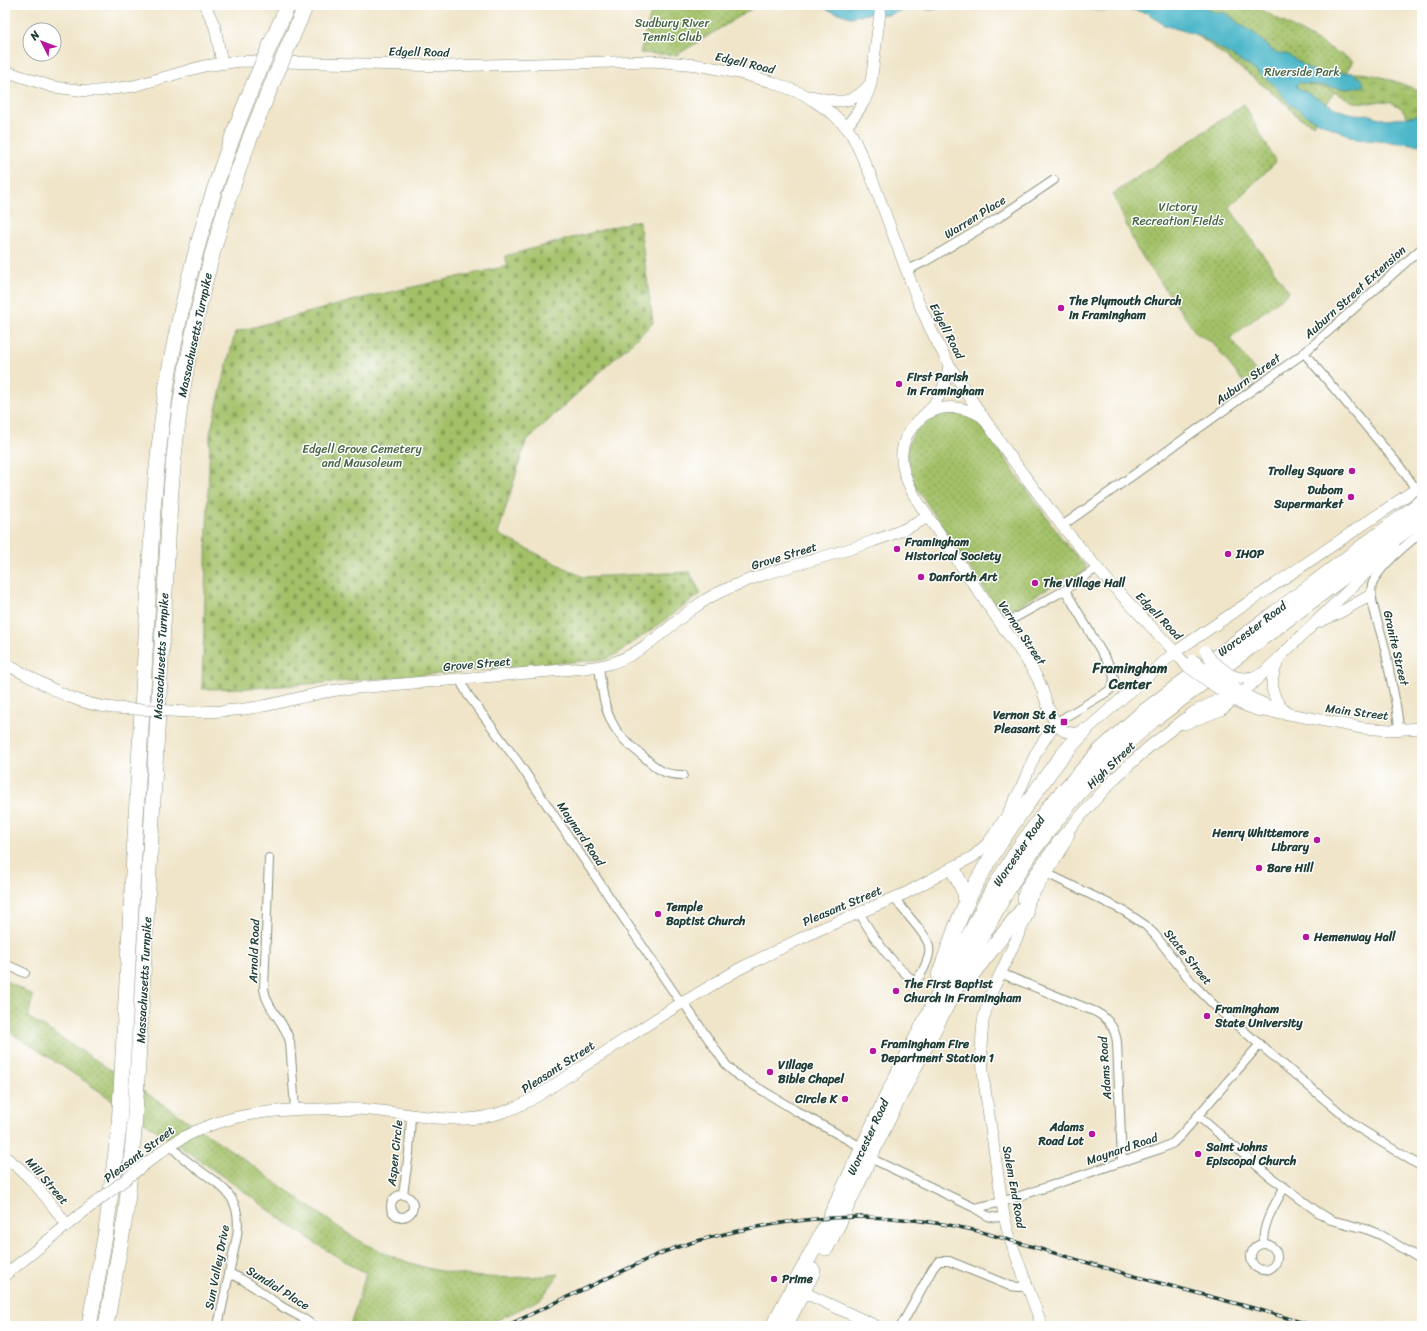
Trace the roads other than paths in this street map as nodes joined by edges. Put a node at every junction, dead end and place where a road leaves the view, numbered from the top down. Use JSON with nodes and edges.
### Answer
{"nodes":[{"id":1,"x":205,"y":5,"type":"edge"},
{"id":2,"x":288,"y":5,"type":"edge"},
{"id":3,"x":306,"y":5,"type":"edge"},
{"id":4,"x":881,"y":5,"type":"edge"},
{"id":5,"x":222,"y":63,"type":"junction"},
{"id":6,"x":5,"y":71,"type":"edge"},
{"id":7,"x":871,"y":83,"type":"junction"},
{"id":8,"x":803,"y":94,"type":"junction"},
{"id":9,"x":846,"y":127,"type":"junction"},
{"id":10,"x":1054,"y":180,"type":"dead end"},
{"id":11,"x":1422,"y":248,"type":"edge"},
{"id":12,"x":906,"y":271,"type":"junction"},
{"id":13,"x":1304,"y":353,"type":"junction"},
{"id":14,"x":949,"y":365,"type":"junction"},
{"id":15,"x":922,"y":416,"type":"junction"},
{"id":16,"x":983,"y":417,"type":"junction"},
{"id":17,"x":1420,"y":492,"type":"edge"},
{"id":18,"x":928,"y":517,"type":"junction"},
{"id":19,"x":1422,"y":519,"type":"edge"},
{"id":20,"x":1062,"y":526,"type":"junction"},
{"id":21,"x":1422,"y":532,"type":"edge"},
{"id":22,"x":1097,"y":568,"type":"junction"},
{"id":23,"x":1065,"y":590,"type":"junction"},
{"id":24,"x":1371,"y":595,"type":"junction"},
{"id":25,"x":1002,"y":625,"type":"junction"},
{"id":26,"x":1212,"y":627,"type":"junction"},
{"id":27,"x":1308,"y":629,"type":"junction"},
{"id":28,"x":1175,"y":652,"type":"junction"},
{"id":29,"x":1280,"y":657,"type":"junction"},
{"id":30,"x":5,"y":664,"type":"edge"},
{"id":31,"x":599,"y":666,"type":"junction"},
{"id":32,"x":1264,"y":673,"type":"junction"},
{"id":33,"x":461,"y":678,"type":"junction"},
{"id":34,"x":1223,"y":681,"type":"junction"},
{"id":35,"x":1238,"y":696,"type":"junction"},
{"id":36,"x":1289,"y":714,"type":"junction"},
{"id":37,"x":1055,"y":723,"type":"junction"},
{"id":38,"x":1422,"y":728,"type":"edge"},
{"id":39,"x":1399,"y":730,"type":"junction"},
{"id":40,"x":1085,"y":731,"type":"junction"},
{"id":41,"x":683,"y":775,"type":"dead end"},
{"id":42,"x":269,"y":858,"type":"dead end"},
{"id":43,"x":953,"y":869,"type":"junction"},
{"id":44,"x":1043,"y":871,"type":"junction"},
{"id":45,"x":896,"y":898,"type":"junction"},
{"id":46,"x":1027,"y":904,"type":"junction"},
{"id":47,"x":966,"y":905,"type":"junction"},
{"id":48,"x":858,"y":912,"type":"junction"},
{"id":49,"x":5,"y":964,"type":"edge"},
{"id":50,"x":25,"y":973,"type":"dead end"},
{"id":51,"x":1000,"y":973,"type":"junction"},
{"id":52,"x":682,"y":1002,"type":"junction"},
{"id":53,"x":937,"y":1024,"type":"junction"},
{"id":54,"x":1260,"y":1044,"type":"junction"},
{"id":55,"x":912,"y":1046,"type":"junction"},
{"id":56,"x":981,"y":1047,"type":"joint"},
{"id":57,"x":295,"y":1109,"type":"junction"},
{"id":58,"x":411,"y":1115,"type":"junction"},
{"id":59,"x":1198,"y":1116,"type":"junction"},
{"id":60,"x":171,"y":1144,"type":"junction"},
{"id":61,"x":866,"y":1153,"type":"junction"},
{"id":62,"x":5,"y":1157,"type":"edge"},
{"id":63,"x":1122,"y":1161,"type":"junction"},
{"id":64,"x":1422,"y":1167,"type":"edge"},
{"id":65,"x":1284,"y":1188,"type":"junction"},
{"id":66,"x":403,"y":1194,"type":"dead end"},
{"id":67,"x":1002,"y":1202,"type":"junction"},
{"id":68,"x":975,"y":1208,"type":"junction"},
{"id":69,"x":1004,"y":1216,"type":"junction"},
{"id":70,"x":67,"y":1225,"type":"junction"},
{"id":71,"x":1264,"y":1244,"type":"dead end"},
{"id":72,"x":1422,"y":1260,"type":"edge"},
{"id":73,"x":228,"y":1273,"type":"junction"},
{"id":74,"x":5,"y":1275,"type":"edge"},
{"id":75,"x":1028,"y":1286,"type":"junction"},
{"id":76,"x":803,"y":1292,"type":"junction"},
{"id":77,"x":89,"y":1326,"type":"edge"},
{"id":78,"x":106,"y":1326,"type":"edge"},
{"id":79,"x":218,"y":1326,"type":"edge"},
{"id":80,"x":313,"y":1326,"type":"edge"},
{"id":81,"x":773,"y":1326,"type":"edge"},
{"id":82,"x":785,"y":1326,"type":"edge"},
{"id":83,"x":876,"y":1326,"type":"edge"},
{"id":84,"x":901,"y":1326,"type":"edge"},
{"id":85,"x":1042,"y":1326,"type":"edge"}],
"edges":[{"from":1,"to":5,"type":"main road"},
{"from":2,"to":77,"type":"highway","name":"Massachusetts Turnpike","bridge":true},
{"from":3,"to":78,"type":"highway","name":"Massachusetts Turnpike","bridge":true},
{"from":4,"to":7,"type":"main road"},
{"from":5,"to":6,"type":"main road","name":"Edgell Road"},
{"from":5,"to":8,"type":"main road","name":"Edgell Road"},
{"from":7,"to":8,"type":"main road"},
{"from":7,"to":9,"type":"main road"},
{"from":8,"to":9,"type":"main road","name":"Edgell Road"},
{"from":9,"to":12,"type":"main road","name":"Edgell Road"},
{"from":10,"to":12,"type":"street","name":"Warren Place"},
{"from":11,"to":13,"type":"street","name":"Auburn Street Extension"},
{"from":12,"to":14,"type":"main road","name":"Edgell Road"},
{"from":13,"to":17,"type":"street"},
{"from":13,"to":20,"type":"street","name":"Auburn Street"},
{"from":14,"to":15,"type":"main road","name":"Vernon Street"},
{"from":14,"to":16,"type":"main road","name":"Edgell Road"},
{"from":15,"to":16,"type":"main road"},
{"from":15,"to":18,"type":"main road","name":"Vernon Street"},
{"from":16,"to":20,"type":"main road","name":"Edgell Road"},
{"from":17,"to":26,"type":"main road","name":"Worcester Road"},
{"from":17,"to":55,"type":"highway","name":"Worcester Road"},
{"from":18,"to":25,"type":"main road","name":"Vernon Street"},
{"from":18,"to":31,"type":"main road","name":"Grove Street"},
{"from":19,"to":27,"type":"main road","name":"Worcester Road"},
{"from":19,"to":53,"type":"highway","name":"Worcester Road"},
{"from":20,"to":22,"type":"main road","name":"Edgell Road"},
{"from":21,"to":24,"type":"street"},
{"from":22,"to":23,"type":"street"},
{"from":22,"to":28,"type":"main road","name":"Edgell Road"},
{"from":23,"to":25,"type":"street"},
{"from":23,"to":37,"type":"street"},
{"from":24,"to":27,"type":"main road"},
{"from":24,"to":39,"type":"street","name":"Granite Street"},
{"from":25,"to":37,"type":"main road","name":"Vernon Street"},
{"from":26,"to":28,"type":"main road","name":"Worcester Road"},
{"from":26,"to":34,"type":"main road","bridge":true},
{"from":27,"to":29,"type":"main road","name":"Worcester Road"},
{"from":28,"to":34,"type":"main road","name":"Edgell Road","bridge":true},
{"from":28,"to":40,"type":"main road","name":"Worcester Road"},
{"from":29,"to":32,"type":"main road","name":"Worcester Road"},
{"from":29,"to":36,"type":"main road"},
{"from":30,"to":33,"type":"main road","name":"Grove Street","bridge":true},
{"from":31,"to":33,"type":"main road","name":"Grove Street"},
{"from":31,"to":41,"type":"street"},
{"from":32,"to":34,"type":"main road"},
{"from":32,"to":35,"type":"main road","name":"Worcester Road"},
{"from":33,"to":52,"type":"street","name":"Maynard Road"},
{"from":34,"to":35,"type":"main road","name":"Edgell Road"},
{"from":35,"to":36,"type":"main road","name":"Main Street"},
{"from":35,"to":44,"type":"main road","name":"High Street"},
{"from":36,"to":39,"type":"main road","name":"Main Street"},
{"from":37,"to":40,"type":"main road"},
{"from":37,"to":43,"type":"main road","name":"Pleasant Street"},
{"from":38,"to":39,"type":"main road","name":"Main Street"},
{"from":40,"to":47,"type":"highway"},
{"from":42,"to":57,"type":"street","name":"Arnold Road"},
{"from":43,"to":45,"type":"main road","name":"Pleasant Street"},
{"from":43,"to":47,"type":"highway"},
{"from":44,"to":46,"type":"main road","name":"High Street"},
{"from":44,"to":54,"type":"street","name":"State Street"},
{"from":45,"to":48,"type":"main road","name":"Pleasant Street"},
{"from":45,"to":48,"type":"street"},
{"from":46,"to":51,"type":"main road","name":"High Street"},
{"from":46,"to":53,"type":"highway"},
{"from":47,"to":55,"type":"highway"},
{"from":48,"to":52,"type":"main road","name":"Pleasant Street"},
{"from":49,"to":50,"type":"street"},
{"from":51,"to":56,"type":"main road","name":"High Street"},
{"from":51,"to":63,"type":"street","name":"Adams Road"},
{"from":52,"to":58,"type":"main road","name":"Pleasant Street"},
{"from":52,"to":61,"type":"street","name":"Maynard Road"},
{"from":53,"to":61,"type":"highway","name":"Worcester Road"},
{"from":54,"to":59,"type":"street","name":"Maynard Road"},
{"from":54,"to":64,"type":"street","name":"State Street"},
{"from":55,"to":61,"type":"highway","name":"Worcester Road"},
{"from":56,"to":67,"type":"main road","name":"Salem End Road"},
{"from":57,"to":58,"type":"main road","name":"Pleasant Street"},
{"from":57,"to":60,"type":"main road","name":"Pleasant Street"},
{"from":58,"to":66,"type":"street","name":"Aspen Circle"},
{"from":59,"to":63,"type":"street","name":"Maynard Road"},
{"from":59,"to":65,"type":"street"},
{"from":60,"to":70,"type":"main road","name":"Pleasant Street","bridge":true},
{"from":60,"to":73,"type":"street","name":"Sun Valley Drive"},
{"from":61,"to":68,"type":"street","name":"Maynard Road"},
{"from":61,"to":76,"type":"highway","name":"Worcester Road"},
{"from":61,"to":81,"type":"highway","name":"Worcester Road"},
{"from":62,"to":70,"type":"main road","name":"Mill Street"},
{"from":63,"to":67,"type":"street","name":"Maynard Road"},
{"from":65,"to":71,"type":"street"},
{"from":65,"to":72,"type":"street"},
{"from":67,"to":68,"type":"street","name":"Maynard Road"},
{"from":67,"to":69,"type":"main road","name":"Salem End Road"},
{"from":68,"to":69,"type":"street","name":"Maynard Road"},
{"from":69,"to":75,"type":"main road","name":"Salem End Road"},
{"from":70,"to":74,"type":"main road","name":"Pleasant Street"},
{"from":73,"to":79,"type":"street","name":"Sun Valley Drive"},
{"from":73,"to":80,"type":"street","name":"Sundial Place"},
{"from":75,"to":84,"type":"street"},
{"from":75,"to":85,"type":"main road","name":"Salem End Road"},
{"from":76,"to":82,"type":"highway","name":"Worcester Road"},
{"from":76,"to":83,"type":"main road"}]}
